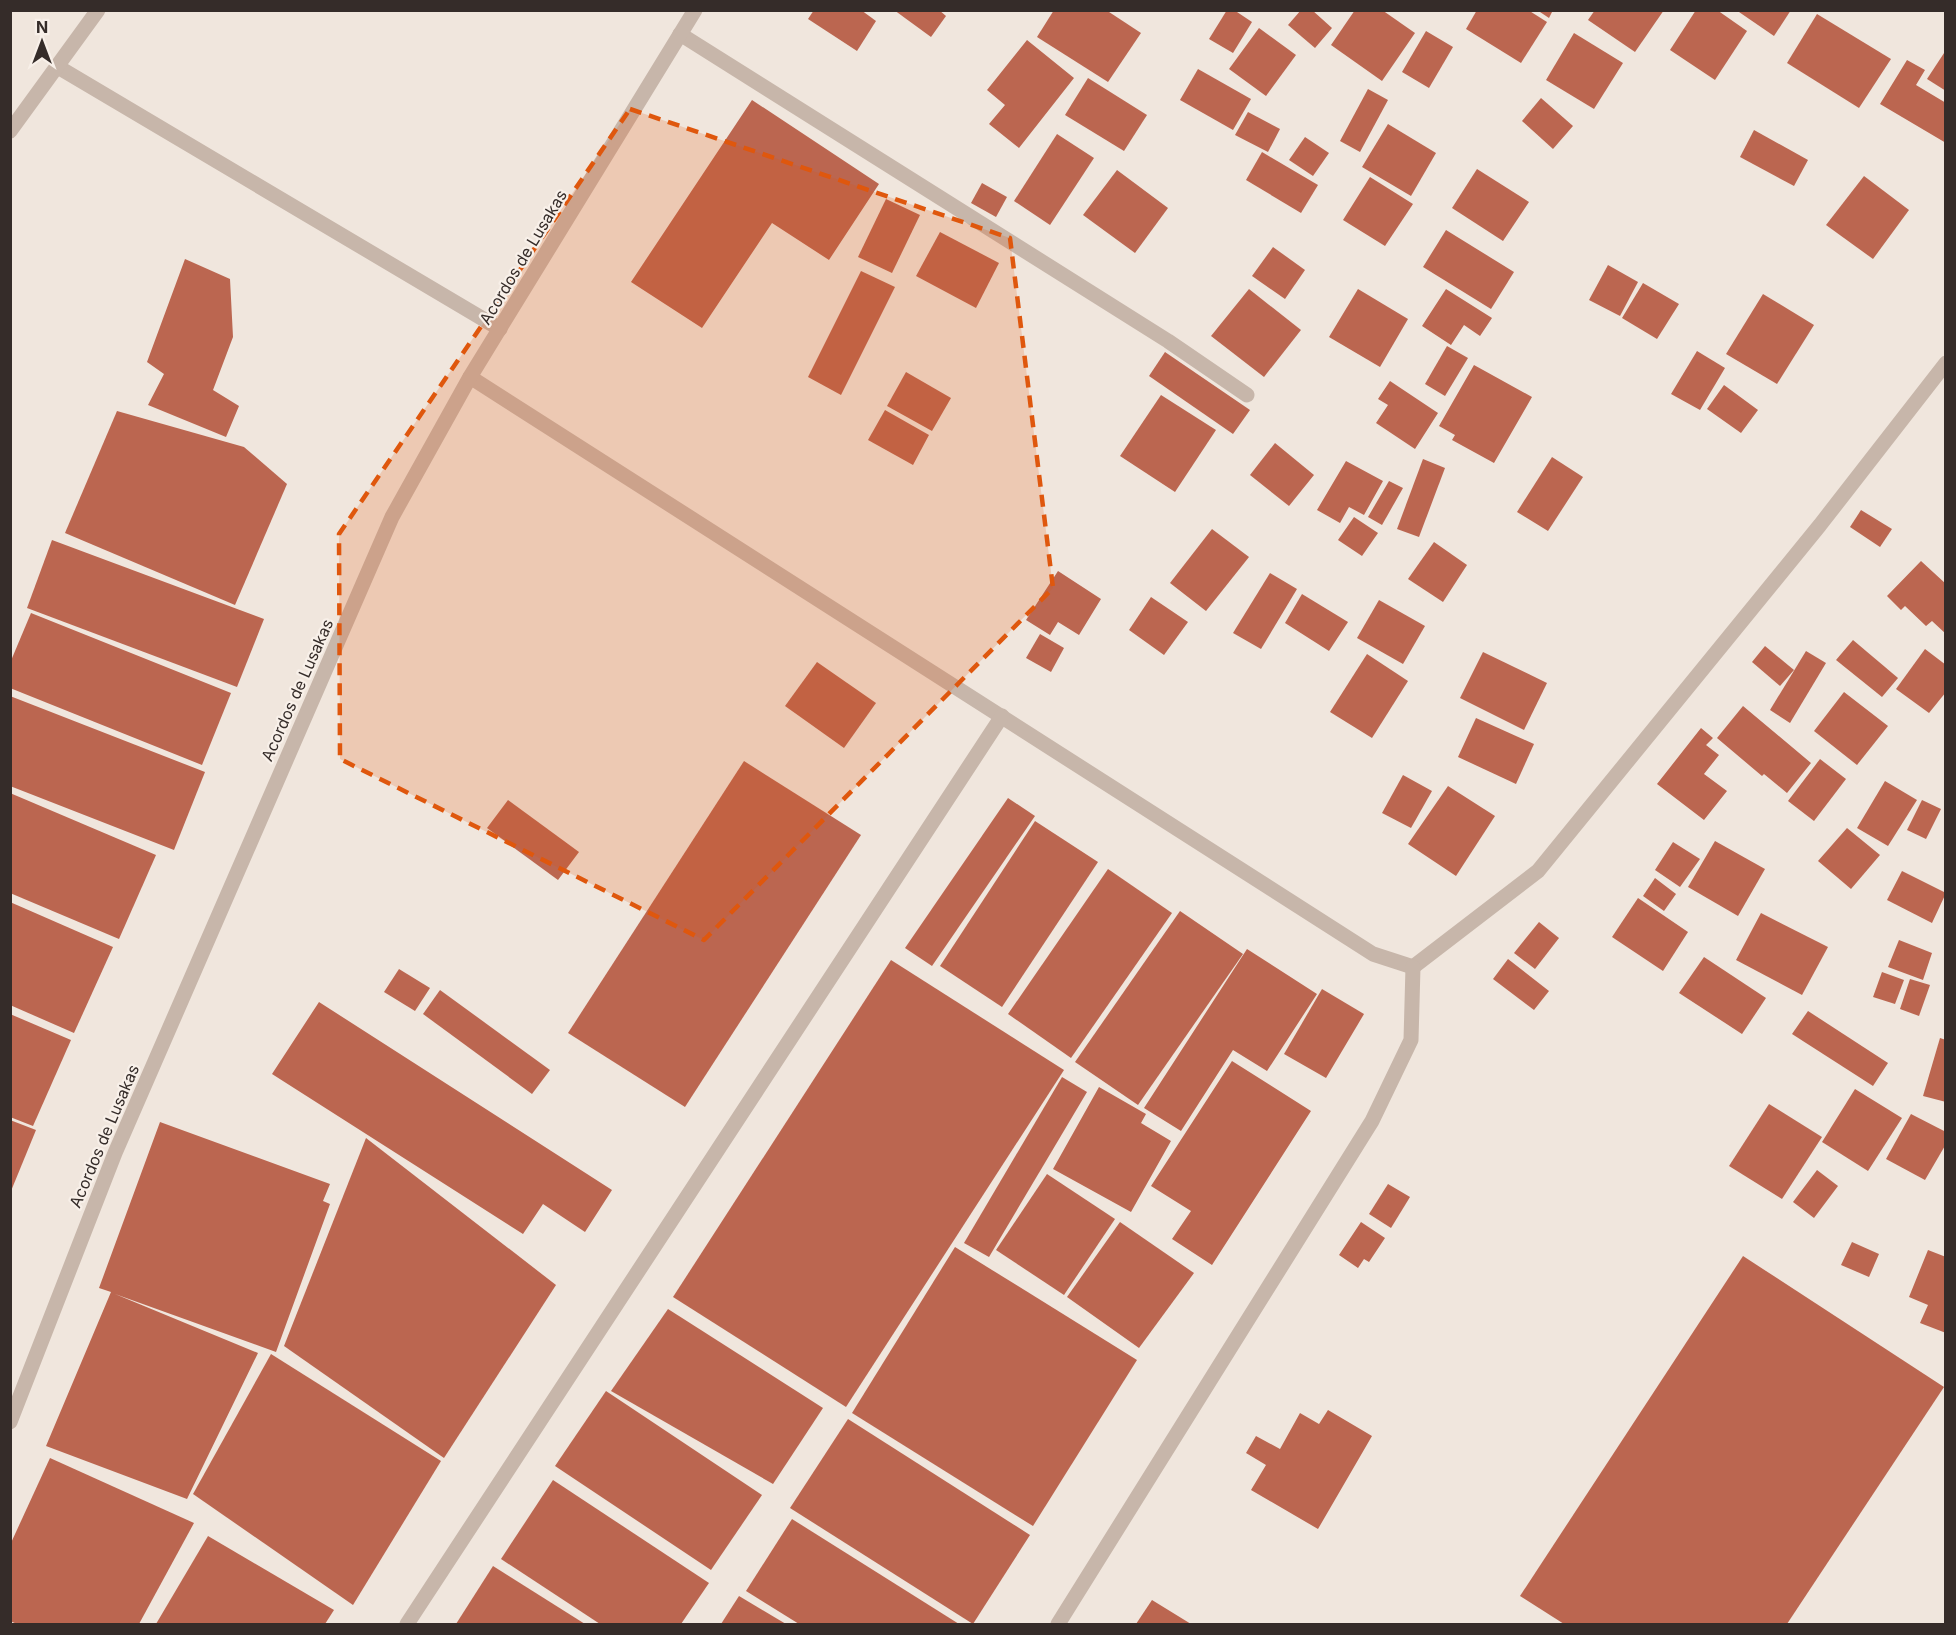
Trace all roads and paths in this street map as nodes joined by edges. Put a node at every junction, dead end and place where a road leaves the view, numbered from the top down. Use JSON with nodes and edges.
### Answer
{"nodes":[{"id":1,"x":98,"y":10,"type":"edge"},
{"id":2,"x":694,"y":10,"type":"edge"},
{"id":3,"x":680,"y":34,"type":"junction"},
{"id":4,"x":58,"y":66,"type":"junction"},
{"id":5,"x":10,"y":130,"type":"edge"},
{"id":6,"x":500,"y":329,"type":"junction"},
{"id":7,"x":1946,"y":363,"type":"edge"},
{"id":8,"x":470,"y":377,"type":"junction"},
{"id":9,"x":1246,"y":394,"type":"dead end"},
{"id":10,"x":1002,"y":716,"type":"junction"},
{"id":11,"x":1413,"y":967,"type":"junction"},
{"id":12,"x":10,"y":1422,"type":"edge"},
{"id":13,"x":407,"y":1624,"type":"edge"},
{"id":14,"x":1058,"y":1624,"type":"edge"}],
"edges":[{"from":1,"to":4,"type":"street"},
{"from":2,"to":3,"type":"street","name":"Acordos de Lusakas"},
{"from":3,"to":6,"type":"street","name":"Acordos de Lusakas"},
{"from":3,"to":9,"type":"street"},
{"from":4,"to":5,"type":"street"},
{"from":4,"to":6,"type":"street"},
{"from":6,"to":8,"type":"street","name":"Acordos de Lusakas"},
{"from":7,"to":11,"type":"street"},
{"from":8,"to":10,"type":"street"},
{"from":8,"to":12,"type":"street","name":"Acordos de Lusakas"},
{"from":10,"to":11,"type":"street"},
{"from":10,"to":13,"type":"street"},
{"from":11,"to":14,"type":"street"}]}
